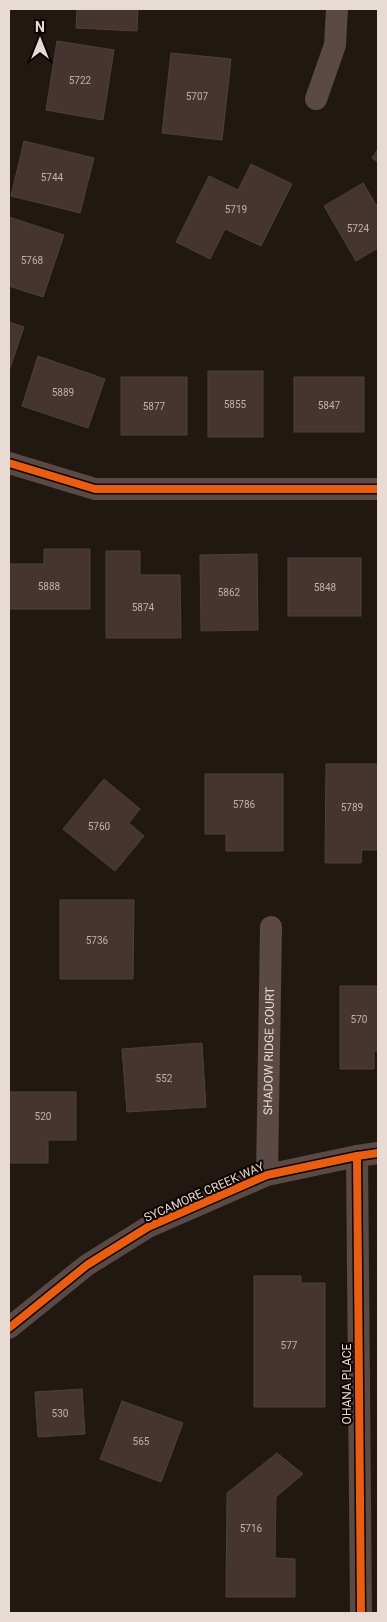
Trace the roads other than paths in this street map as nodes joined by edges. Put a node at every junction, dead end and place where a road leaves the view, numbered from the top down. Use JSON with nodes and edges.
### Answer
{"nodes":[{"id":1,"x":337,"y":9,"type":"edge"},
{"id":2,"x":316,"y":99,"type":"dead end"},
{"id":3,"x":9,"y":463,"type":"edge"},
{"id":4,"x":378,"y":488,"type":"edge"},
{"id":5,"x":271,"y":927,"type":"dead end"},
{"id":6,"x":368,"y":1154,"type":"edge"},
{"id":7,"x":267,"y":1175,"type":"junction"},
{"id":8,"x":9,"y":1328,"type":"edge"},
{"id":9,"x":360,"y":1613,"type":"edge"}],
"edges":[{"from":1,"to":2,"type":"street"},
{"from":3,"to":4,"type":"street"},
{"from":5,"to":7,"type":"street","name":"SHADOW RIDGE COURT"},
{"from":6,"to":7,"type":"street","name":"SYCAMORE CREEK WAY"},
{"from":6,"to":9,"type":"street","name":"OHANA PLACE"},
{"from":7,"to":8,"type":"street","name":"SYCAMORE CREEK WAY"}]}
